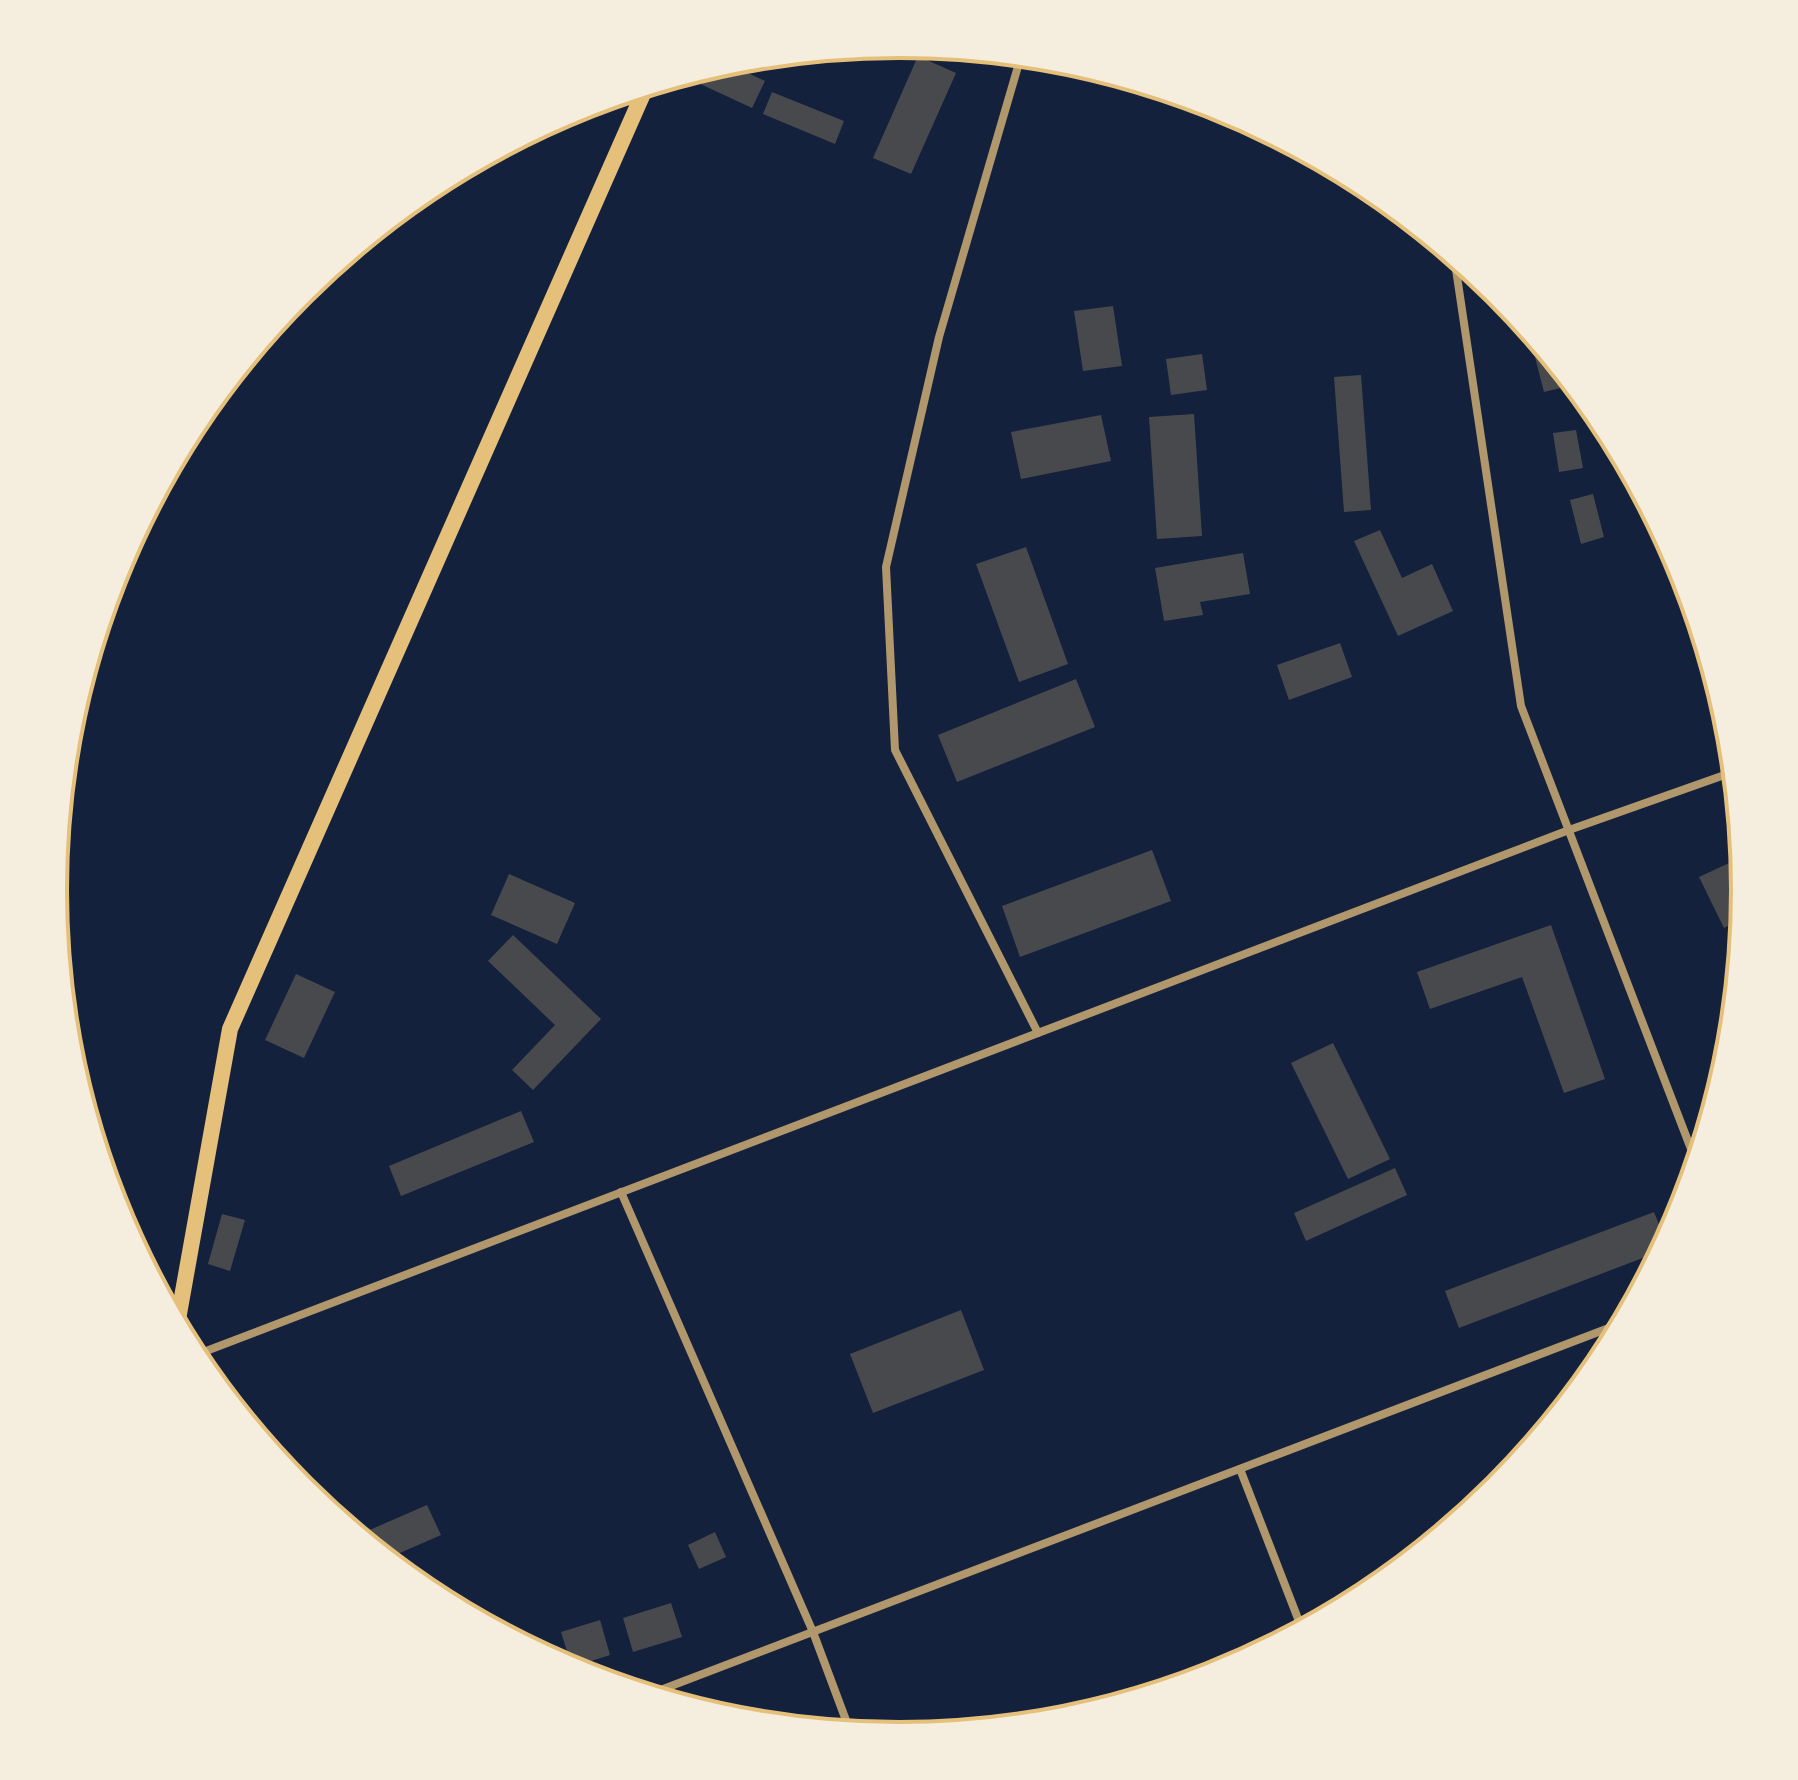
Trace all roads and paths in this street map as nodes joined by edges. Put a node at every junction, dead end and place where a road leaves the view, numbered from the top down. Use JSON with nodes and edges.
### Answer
{"nodes":[{"id":1,"x":1018,"y":67,"type":"edge"},
{"id":2,"x":641,"y":99,"type":"edge"},
{"id":3,"x":1456,"y":272,"type":"edge"},
{"id":4,"x":1723,"y":776,"type":"edge"},
{"id":5,"x":1569,"y":830,"type":"junction"},
{"id":6,"x":1038,"y":1033,"type":"junction"},
{"id":7,"x":1690,"y":1147,"type":"edge"},
{"id":8,"x":621,"y":1192,"type":"junction"},
{"id":9,"x":180,"y":1309,"type":"edge"},
{"id":10,"x":1605,"y":1329,"type":"edge"},
{"id":11,"x":206,"y":1351,"type":"edge"},
{"id":12,"x":1240,"y":1469,"type":"junction"},
{"id":13,"x":1298,"y":1620,"type":"edge"},
{"id":14,"x":813,"y":1632,"type":"junction"},
{"id":15,"x":665,"y":1688,"type":"edge"},
{"id":16,"x":846,"y":1720,"type":"edge"}],
"edges":[{"from":1,"to":6,"type":"street"},
{"from":2,"to":9,"type":"main road"},
{"from":3,"to":5,"type":"street"},
{"from":4,"to":5,"type":"street"},
{"from":5,"to":6,"type":"street"},
{"from":5,"to":7,"type":"street"},
{"from":6,"to":8,"type":"street"},
{"from":8,"to":11,"type":"street"},
{"from":8,"to":14,"type":"street"},
{"from":10,"to":12,"type":"street"},
{"from":12,"to":13,"type":"street"},
{"from":12,"to":14,"type":"street"},
{"from":14,"to":15,"type":"street"},
{"from":14,"to":16,"type":"street"}]}
